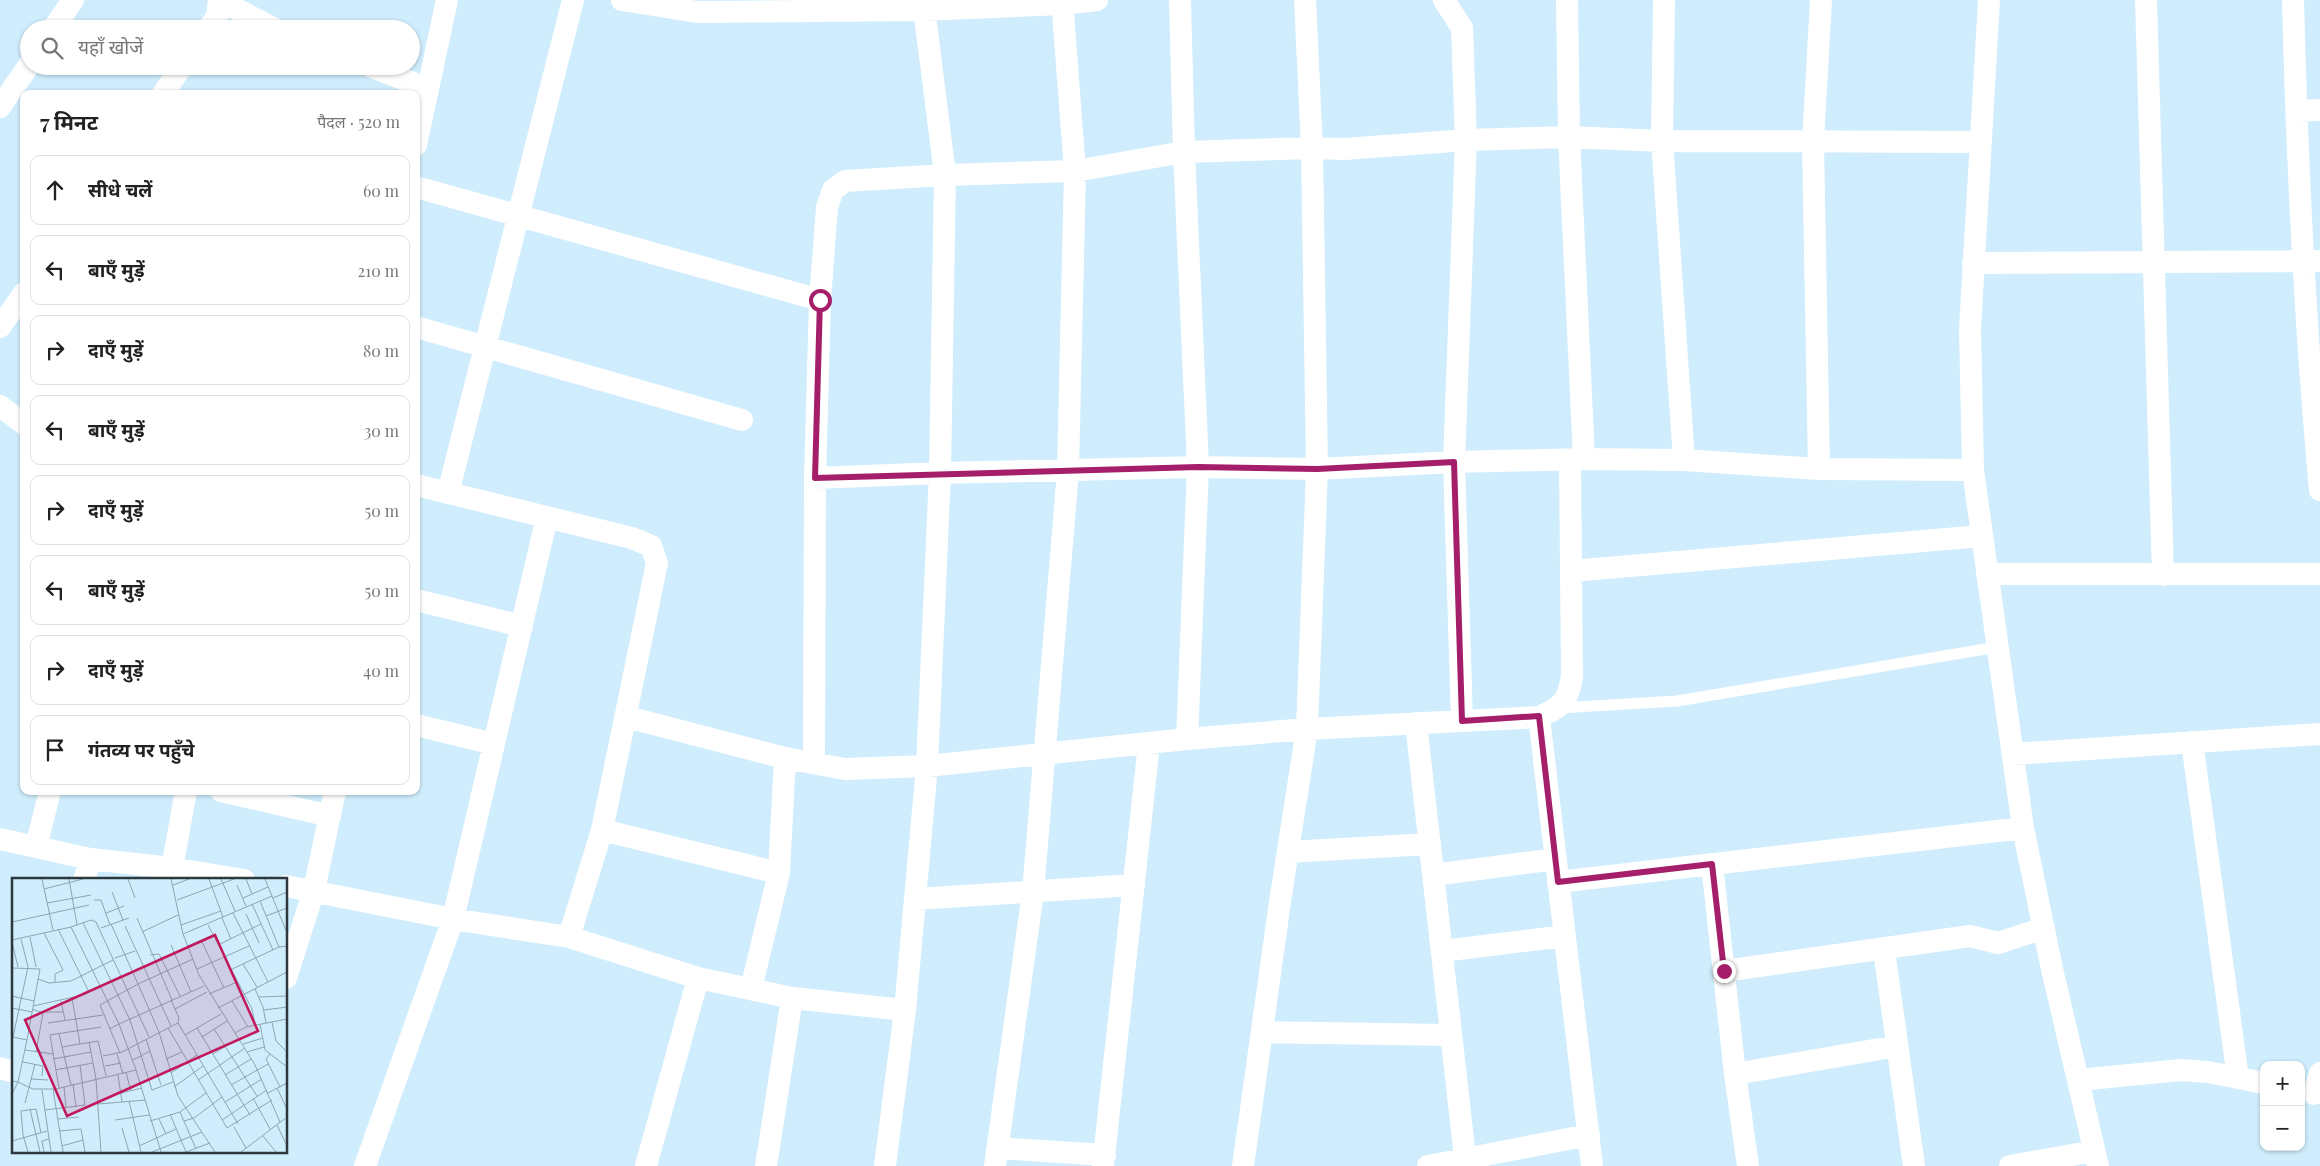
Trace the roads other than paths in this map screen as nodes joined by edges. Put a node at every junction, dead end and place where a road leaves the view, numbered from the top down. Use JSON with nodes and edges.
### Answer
{"nodes":[{"id":1,"x":73,"y":0,"type":"edge"},
{"id":2,"x":219,"y":0,"type":"edge"},
{"id":3,"x":447,"y":0,"type":"edge"},
{"id":4,"x":573,"y":0,"type":"edge"},
{"id":5,"x":622,"y":0,"type":"edge"},
{"id":6,"x":1097,"y":0,"type":"edge"},
{"id":7,"x":1180,"y":0,"type":"edge"},
{"id":8,"x":1305,"y":0,"type":"edge"},
{"id":9,"x":1444,"y":0,"type":"edge"},
{"id":10,"x":1567,"y":0,"type":"edge"},
{"id":11,"x":1664,"y":0,"type":"edge"},
{"id":12,"x":1821,"y":0,"type":"edge"},
{"id":13,"x":1989,"y":0,"type":"edge"},
{"id":14,"x":2146,"y":0,"type":"edge"},
{"id":15,"x":2293,"y":0,"type":"edge"},
{"id":16,"x":1062,"y":2,"type":"edge"},
{"id":17,"x":923,"y":5,"type":"edge"},
{"id":18,"x":777,"y":6,"type":"edge"},
{"id":19,"x":60,"y":20,"type":"edge"},
{"id":20,"x":215,"y":20,"type":"edge"},
{"id":21,"x":258,"y":20,"type":"edge"},
{"id":22,"x":22,"y":75,"type":"edge"},
{"id":23,"x":176,"y":75,"type":"edge"},
{"id":24,"x":393,"y":75,"type":"edge"},
{"id":25,"x":428,"y":89,"type":"junction"},
{"id":26,"x":166,"y":90,"type":"edge"},
{"id":27,"x":0,"y":107,"type":"edge"},
{"id":28,"x":2320,"y":110,"type":"edge"},
{"id":29,"x":2296,"y":111,"type":"junction"},
{"id":30,"x":420,"y":126,"type":"edge"},
{"id":31,"x":1569,"y":137,"type":"junction"},
{"id":32,"x":1466,"y":140,"type":"junction"},
{"id":33,"x":1662,"y":141,"type":"junction"},
{"id":34,"x":1813,"y":142,"type":"junction"},
{"id":35,"x":1980,"y":142,"type":"junction"},
{"id":36,"x":1312,"y":148,"type":"junction"},
{"id":37,"x":1184,"y":152,"type":"junction"},
{"id":38,"x":1075,"y":171,"type":"junction"},
{"id":39,"x":946,"y":175,"type":"junction"},
{"id":40,"x":420,"y":188,"type":"edge"},
{"id":41,"x":519,"y":216,"type":"junction"},
{"id":42,"x":2154,"y":261,"type":"junction"},
{"id":43,"x":2312,"y":261,"type":"edge"},
{"id":44,"x":1973,"y":262,"type":"junction"},
{"id":45,"x":20,"y":299,"type":"edge"},
{"id":46,"x":820,"y":300,"type":"junction"},
{"id":47,"x":0,"y":327,"type":"edge"},
{"id":48,"x":420,"y":328,"type":"edge"},
{"id":49,"x":486,"y":345,"type":"junction"},
{"id":50,"x":0,"y":406,"type":"edge"},
{"id":51,"x":742,"y":420,"type":"dead end"},
{"id":52,"x":20,"y":421,"type":"edge"},
{"id":53,"x":2317,"y":422,"type":"edge"},
{"id":54,"x":1577,"y":460,"type":"junction"},
{"id":55,"x":1684,"y":460,"type":"junction"},
{"id":56,"x":1454,"y":462,"type":"junction"},
{"id":57,"x":1198,"y":467,"type":"junction"},
{"id":58,"x":1317,"y":469,"type":"junction"},
{"id":59,"x":1819,"y":469,"type":"junction"},
{"id":60,"x":1973,"y":470,"type":"junction"},
{"id":61,"x":1068,"y":471,"type":"junction"},
{"id":62,"x":940,"y":473,"type":"junction"},
{"id":63,"x":815,"y":478,"type":"junction"},
{"id":64,"x":420,"y":486,"type":"edge"},
{"id":65,"x":2320,"y":490,"type":"edge"},
{"id":66,"x":448,"y":493,"type":"junction"},
{"id":67,"x":547,"y":517,"type":"junction"},
{"id":68,"x":1982,"y":536,"type":"junction"},
{"id":69,"x":1571,"y":571,"type":"junction"},
{"id":70,"x":1987,"y":574,"type":"junction"},
{"id":71,"x":2320,"y":574,"type":"edge"},
{"id":72,"x":2162,"y":575,"type":"junction"},
{"id":73,"x":420,"y":601,"type":"edge"},
{"id":74,"x":522,"y":626,"type":"junction"},
{"id":75,"x":1997,"y":647,"type":"junction"},
{"id":76,"x":1549,"y":712,"type":"junction"},
{"id":77,"x":627,"y":717,"type":"junction"},
{"id":78,"x":1462,"y":721,"type":"junction"},
{"id":79,"x":1416,"y":723,"type":"junction"},
{"id":80,"x":420,"y":726,"type":"edge"},
{"id":81,"x":1307,"y":728,"type":"junction"},
{"id":82,"x":2320,"y":734,"type":"edge"},
{"id":83,"x":1187,"y":739,"type":"junction"},
{"id":84,"x":2192,"y":742,"type":"junction"},
{"id":85,"x":494,"y":744,"type":"junction"},
{"id":86,"x":1149,"y":744,"type":"junction"},
{"id":87,"x":2013,"y":754,"type":"junction"},
{"id":88,"x":1045,"y":755,"type":"junction"},
{"id":89,"x":785,"y":758,"type":"junction"},
{"id":90,"x":814,"y":763,"type":"junction"},
{"id":91,"x":927,"y":766,"type":"junction"},
{"id":92,"x":49,"y":795,"type":"edge"},
{"id":93,"x":185,"y":795,"type":"edge"},
{"id":94,"x":238,"y":795,"type":"edge"},
{"id":95,"x":334,"y":795,"type":"edge"},
{"id":96,"x":330,"y":816,"type":"junction"},
{"id":97,"x":2023,"y":828,"type":"junction"},
{"id":98,"x":602,"y":830,"type":"junction"},
{"id":99,"x":0,"y":839,"type":"edge"},
{"id":100,"x":1430,"y":844,"type":"junction"},
{"id":101,"x":36,"y":848,"type":"junction"},
{"id":102,"x":1288,"y":852,"type":"junction"},
{"id":103,"x":1556,"y":859,"type":"junction"},
{"id":104,"x":1712,"y":864,"type":"junction"},
{"id":105,"x":172,"y":868,"type":"junction"},
{"id":106,"x":87,"y":869,"type":"edge"},
{"id":107,"x":779,"y":873,"type":"junction"},
{"id":108,"x":1433,"y":875,"type":"junction"},
{"id":109,"x":200,"y":877,"type":"edge"},
{"id":110,"x":215,"y":878,"type":"edge"},
{"id":111,"x":1558,"y":882,"type":"junction"},
{"id":112,"x":1134,"y":885,"type":"junction"},
{"id":113,"x":288,"y":886,"type":"edge"},
{"id":114,"x":314,"y":890,"type":"junction"},
{"id":115,"x":1033,"y":892,"type":"junction"},
{"id":116,"x":915,"y":899,"type":"junction"},
{"id":117,"x":453,"y":919,"type":"junction"},
{"id":118,"x":2044,"y":928,"type":"junction"},
{"id":119,"x":1565,"y":936,"type":"junction"},
{"id":120,"x":569,"y":937,"type":"junction"},
{"id":121,"x":1884,"y":950,"type":"junction"},
{"id":122,"x":1442,"y":951,"type":"junction"},
{"id":123,"x":1724,"y":971,"type":"junction"},
{"id":124,"x":288,"y":972,"type":"edge"},
{"id":125,"x":698,"y":978,"type":"junction"},
{"id":126,"x":751,"y":989,"type":"junction"},
{"id":127,"x":792,"y":998,"type":"junction"},
{"id":128,"x":904,"y":1010,"type":"junction"},
{"id":129,"x":1262,"y":1032,"type":"junction"},
{"id":130,"x":1451,"y":1035,"type":"junction"},
{"id":131,"x":1897,"y":1046,"type":"junction"},
{"id":132,"x":1735,"y":1074,"type":"junction"},
{"id":133,"x":2238,"y":1078,"type":"junction"},
{"id":134,"x":2078,"y":1080,"type":"junction"},
{"id":135,"x":2260,"y":1082,"type":"edge"},
{"id":136,"x":1589,"y":1134,"type":"junction"},
{"id":137,"x":996,"y":1157,"type":"edge"},
{"id":138,"x":2096,"y":1158,"type":"edge"},
{"id":139,"x":1104,"y":1161,"type":"edge"},
{"id":140,"x":1466,"y":1162,"type":"edge"},
{"id":141,"x":365,"y":1166,"type":"edge"},
{"id":142,"x":646,"y":1166,"type":"edge"},
{"id":143,"x":766,"y":1166,"type":"edge"},
{"id":144,"x":885,"y":1166,"type":"edge"},
{"id":145,"x":1243,"y":1166,"type":"edge"},
{"id":146,"x":1428,"y":1166,"type":"edge"},
{"id":147,"x":1592,"y":1166,"type":"edge"},
{"id":148,"x":1748,"y":1166,"type":"edge"},
{"id":149,"x":1914,"y":1166,"type":"edge"},
{"id":150,"x":2010,"y":1166,"type":"edge"}],
"edges":[{"from":1,"to":19,"type":"street"},
{"from":2,"to":20,"type":"street"},
{"from":2,"to":21,"type":"street"},
{"from":3,"to":25,"type":"street"},
{"from":4,"to":41,"type":"street"},
{"from":5,"to":18,"type":"street"},
{"from":6,"to":16,"type":"street"},
{"from":7,"to":37,"type":"street"},
{"from":8,"to":36,"type":"street"},
{"from":9,"to":32,"type":"street"},
{"from":10,"to":31,"type":"street"},
{"from":11,"to":33,"type":"street"},
{"from":12,"to":34,"type":"street"},
{"from":13,"to":35,"type":"street"},
{"from":14,"to":42,"type":"street"},
{"from":15,"to":29,"type":"street"},
{"from":16,"to":17,"type":"street"},
{"from":16,"to":38,"type":"street"},
{"from":17,"to":18,"type":"street"},
{"from":17,"to":39,"type":"street"},
{"from":22,"to":27,"type":"street"},
{"from":23,"to":26,"type":"street"},
{"from":24,"to":25,"type":"street"},
{"from":25,"to":30,"type":"street"},
{"from":28,"to":29,"type":"street"},
{"from":29,"to":43,"type":"street"},
{"from":31,"to":32,"type":"street"},
{"from":31,"to":33,"type":"street"},
{"from":31,"to":54,"type":"street"},
{"from":32,"to":36,"type":"street"},
{"from":32,"to":56,"type":"street"},
{"from":33,"to":34,"type":"street"},
{"from":33,"to":55,"type":"street"},
{"from":34,"to":35,"type":"street"},
{"from":34,"to":59,"type":"street"},
{"from":35,"to":44,"type":"street"},
{"from":36,"to":37,"type":"street"},
{"from":36,"to":58,"type":"street"},
{"from":37,"to":38,"type":"street"},
{"from":37,"to":57,"type":"street"},
{"from":38,"to":39,"type":"street"},
{"from":38,"to":61,"type":"street"},
{"from":39,"to":46,"type":"street"},
{"from":39,"to":62,"type":"street"},
{"from":40,"to":41,"type":"street"},
{"from":41,"to":46,"type":"street"},
{"from":41,"to":49,"type":"street"},
{"from":42,"to":43,"type":"street"},
{"from":42,"to":44,"type":"street"},
{"from":42,"to":72,"type":"street"},
{"from":43,"to":53,"type":"street"},
{"from":44,"to":60,"type":"street"},
{"from":45,"to":47,"type":"street"},
{"from":46,"to":63,"type":"street"},
{"from":48,"to":49,"type":"street"},
{"from":49,"to":51,"type":"street"},
{"from":49,"to":66,"type":"street"},
{"from":50,"to":52,"type":"street"},
{"from":53,"to":65,"type":"street"},
{"from":54,"to":55,"type":"street"},
{"from":54,"to":56,"type":"street"},
{"from":54,"to":69,"type":"street"},
{"from":55,"to":59,"type":"street"},
{"from":56,"to":58,"type":"street"},
{"from":56,"to":78,"type":"street"},
{"from":57,"to":58,"type":"street"},
{"from":57,"to":61,"type":"street"},
{"from":57,"to":83,"type":"street"},
{"from":58,"to":81,"type":"street"},
{"from":59,"to":60,"type":"street"},
{"from":60,"to":68,"type":"street"},
{"from":61,"to":62,"type":"street"},
{"from":61,"to":88,"type":"street"},
{"from":62,"to":63,"type":"street"},
{"from":62,"to":91,"type":"street"},
{"from":63,"to":90,"type":"street"},
{"from":64,"to":66,"type":"street"},
{"from":66,"to":67,"type":"street"},
{"from":67,"to":74,"type":"street"},
{"from":67,"to":77,"type":"street"},
{"from":68,"to":69,"type":"street"},
{"from":68,"to":70,"type":"street"},
{"from":69,"to":76,"type":"street"},
{"from":70,"to":72,"type":"street"},
{"from":70,"to":75,"type":"street"},
{"from":71,"to":72,"type":"street"},
{"from":73,"to":74,"type":"street"},
{"from":74,"to":85,"type":"street"},
{"from":75,"to":76,"type":"lane"},
{"from":75,"to":87,"type":"street"},
{"from":76,"to":78,"type":"street"},
{"from":76,"to":103,"type":"street"},
{"from":77,"to":89,"type":"street"},
{"from":77,"to":98,"type":"street"},
{"from":78,"to":79,"type":"street"},
{"from":79,"to":81,"type":"street"},
{"from":79,"to":100,"type":"street"},
{"from":80,"to":85,"type":"street"},
{"from":81,"to":83,"type":"street"},
{"from":81,"to":102,"type":"street"},
{"from":82,"to":84,"type":"street"},
{"from":83,"to":86,"type":"street"},
{"from":84,"to":87,"type":"street"},
{"from":84,"to":133,"type":"street"},
{"from":85,"to":117,"type":"street"},
{"from":86,"to":88,"type":"street"},
{"from":86,"to":112,"type":"street"},
{"from":87,"to":97,"type":"street"},
{"from":88,"to":91,"type":"street"},
{"from":88,"to":115,"type":"street"},
{"from":89,"to":90,"type":"street"},
{"from":89,"to":107,"type":"street"},
{"from":90,"to":91,"type":"street"},
{"from":91,"to":116,"type":"street"},
{"from":92,"to":101,"type":"street"},
{"from":93,"to":105,"type":"street"},
{"from":94,"to":96,"type":"street"},
{"from":95,"to":96,"type":"street"},
{"from":96,"to":114,"type":"street"},
{"from":97,"to":104,"type":"street"},
{"from":97,"to":118,"type":"street"},
{"from":98,"to":107,"type":"street"},
{"from":98,"to":120,"type":"street"},
{"from":99,"to":101,"type":"street"},
{"from":100,"to":102,"type":"street"},
{"from":100,"to":108,"type":"street"},
{"from":101,"to":106,"type":"street"},
{"from":102,"to":129,"type":"street"},
{"from":103,"to":108,"type":"street"},
{"from":103,"to":111,"type":"street"},
{"from":104,"to":111,"type":"street"},
{"from":104,"to":123,"type":"street"},
{"from":105,"to":106,"type":"street"},
{"from":105,"to":109,"type":"street"},
{"from":107,"to":126,"type":"street"},
{"from":108,"to":122,"type":"street"},
{"from":109,"to":110,"type":"street"},
{"from":111,"to":119,"type":"street"},
{"from":112,"to":115,"type":"street"},
{"from":112,"to":139,"type":"street"},
{"from":113,"to":114,"type":"street"},
{"from":114,"to":117,"type":"street"},
{"from":114,"to":124,"type":"street"},
{"from":115,"to":116,"type":"street"},
{"from":115,"to":137,"type":"street"},
{"from":116,"to":128,"type":"street"},
{"from":117,"to":120,"type":"street"},
{"from":117,"to":141,"type":"street"},
{"from":118,"to":121,"type":"street"},
{"from":118,"to":134,"type":"street"},
{"from":119,"to":122,"type":"street"},
{"from":119,"to":136,"type":"street"},
{"from":120,"to":125,"type":"street"},
{"from":121,"to":123,"type":"street"},
{"from":121,"to":131,"type":"street"},
{"from":122,"to":130,"type":"street"},
{"from":123,"to":132,"type":"street"},
{"from":125,"to":126,"type":"street"},
{"from":125,"to":142,"type":"street"},
{"from":126,"to":127,"type":"street"},
{"from":127,"to":128,"type":"street"},
{"from":127,"to":143,"type":"street"},
{"from":128,"to":144,"type":"street"},
{"from":129,"to":130,"type":"street"},
{"from":129,"to":145,"type":"street"},
{"from":130,"to":140,"type":"street"},
{"from":131,"to":132,"type":"street"},
{"from":131,"to":149,"type":"street"},
{"from":132,"to":148,"type":"street"},
{"from":133,"to":134,"type":"street"},
{"from":133,"to":135,"type":"street"},
{"from":134,"to":138,"type":"street"},
{"from":136,"to":140,"type":"street"},
{"from":136,"to":147,"type":"street"},
{"from":137,"to":139,"type":"street"},
{"from":138,"to":150,"type":"street"},
{"from":140,"to":146,"type":"street"}]}
